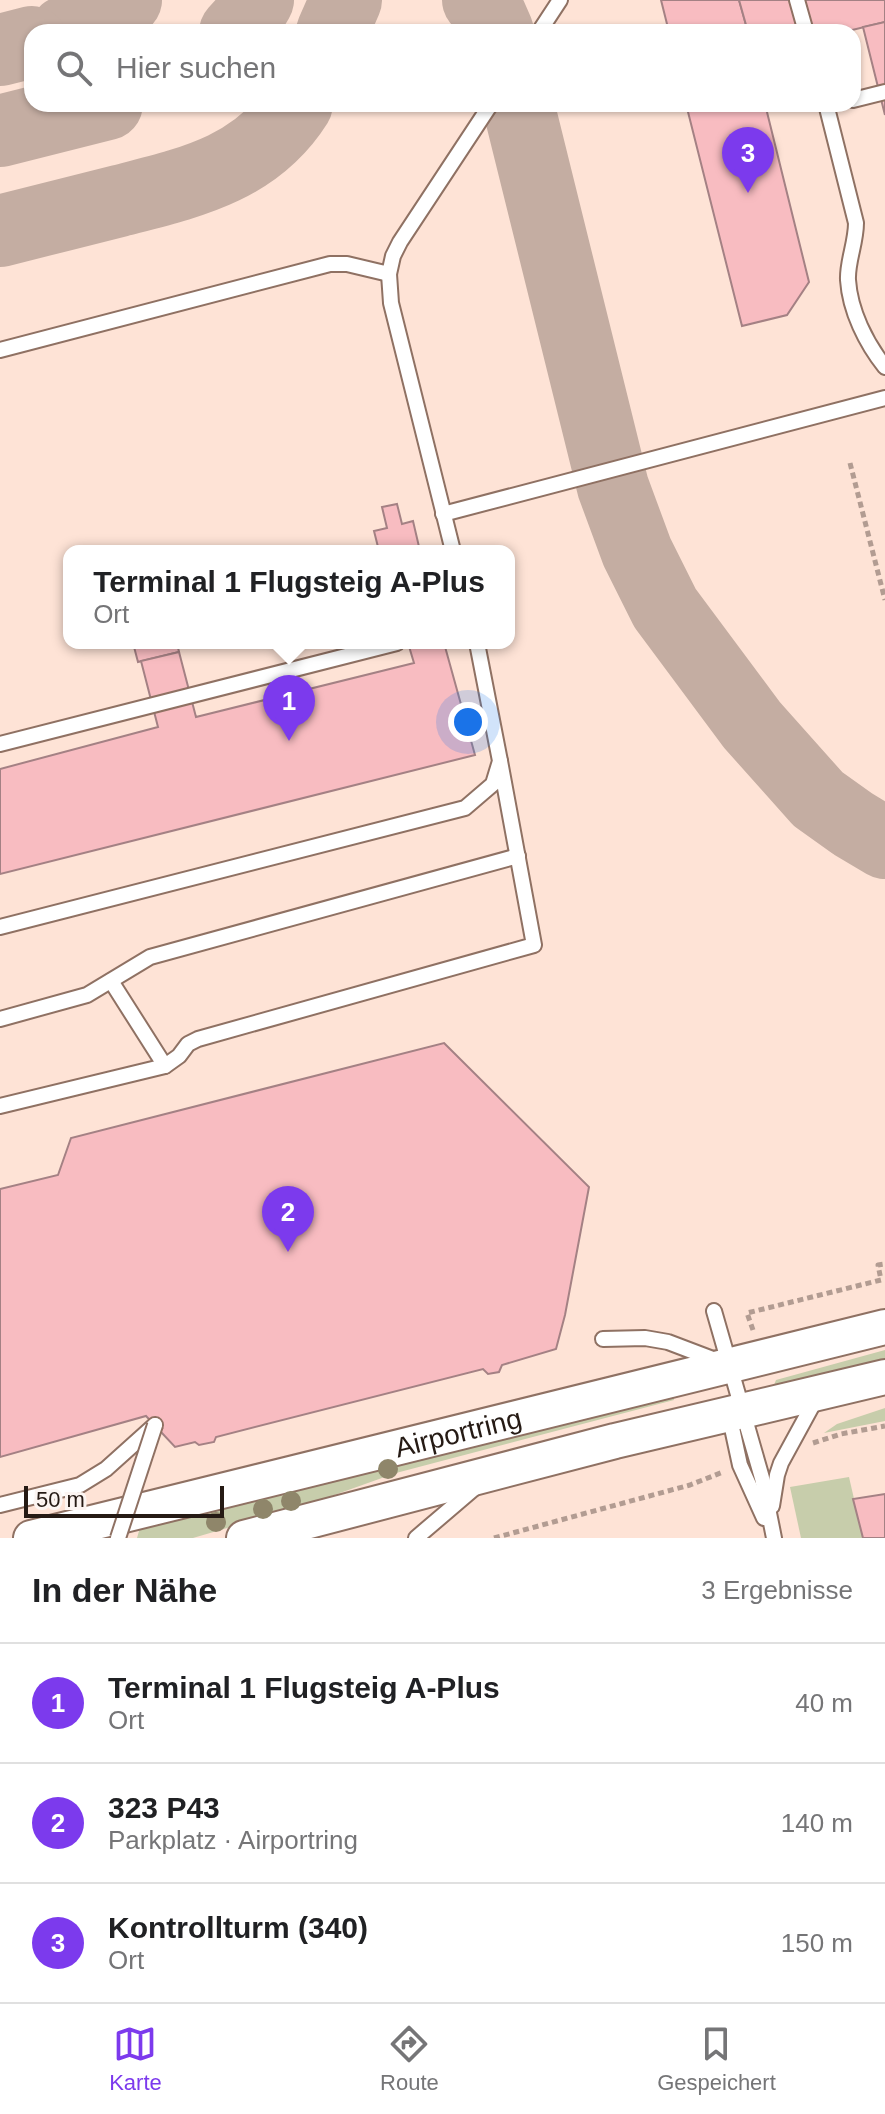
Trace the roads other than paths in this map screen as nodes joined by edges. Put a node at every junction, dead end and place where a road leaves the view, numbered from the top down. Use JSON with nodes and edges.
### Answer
{"nodes":[{"id":1,"x":560,"y":0,"type":"edge"},
{"id":2,"x":797,"y":0,"type":"edge"},
{"id":3,"x":544,"y":24,"type":"edge"},
{"id":4,"x":804,"y":24,"type":"edge"},
{"id":5,"x":885,"y":92,"type":"edge"},
{"id":6,"x":861,"y":98,"type":"edge"},
{"id":7,"x":486,"y":112,"type":"edge"},
{"id":8,"x":832,"y":112,"type":"edge"},
{"id":9,"x":389,"y":274,"type":"junction"},
{"id":10,"x":0,"y":350,"type":"edge"},
{"id":11,"x":885,"y":367,"type":"edge"},
{"id":12,"x":885,"y":398,"type":"edge"},
{"id":13,"x":443,"y":514,"type":"junction"},
{"id":14,"x":451,"y":545,"type":"edge"},
{"id":15,"x":373,"y":649,"type":"edge"},
{"id":16,"x":478,"y":649,"type":"edge"},
{"id":17,"x":0,"y":744,"type":"edge"},
{"id":18,"x":500,"y":761,"type":"junction"},
{"id":19,"x":518,"y":856,"type":"junction"},
{"id":20,"x":0,"y":927,"type":"edge"},
{"id":21,"x":111,"y":981,"type":"junction"},
{"id":22,"x":0,"y":1019,"type":"edge"},
{"id":23,"x":165,"y":1066,"type":"junction"},
{"id":24,"x":0,"y":1106,"type":"edge"},
{"id":25,"x":714,"y":1311,"type":"dead end"},
{"id":26,"x":885,"y":1327,"type":"edge"},
{"id":27,"x":603,"y":1339,"type":"dead end"},
{"id":28,"x":729,"y":1365,"type":"junction"},
{"id":29,"x":885,"y":1377,"type":"edge"},
{"id":30,"x":819,"y":1394,"type":"junction"},
{"id":31,"x":736,"y":1414,"type":"junction"},
{"id":32,"x":494,"y":1472,"type":"junction"},
{"id":33,"x":0,"y":1505,"type":"edge"},
{"id":34,"x":770,"y":1518,"type":"junction"},
{"id":35,"x":774,"y":1537,"type":"edge"},
{"id":36,"x":31,"y":1538,"type":"edge"},
{"id":37,"x":118,"y":1538,"type":"edge"},
{"id":38,"x":244,"y":1538,"type":"edge"},
{"id":39,"x":416,"y":1538,"type":"edge"}],
"edges":[{"from":1,"to":3,"type":"lane"},
{"from":2,"to":4,"type":"lane"},
{"from":5,"to":6,"type":"lane"},
{"from":7,"to":9,"type":"lane"},
{"from":8,"to":11,"type":"lane"},
{"from":9,"to":10,"type":"lane"},
{"from":9,"to":13,"type":"lane"},
{"from":12,"to":13,"type":"lane"},
{"from":13,"to":14,"type":"lane"},
{"from":15,"to":17,"type":"lane"},
{"from":16,"to":18,"type":"lane"},
{"from":18,"to":19,"type":"lane"},
{"from":18,"to":20,"type":"lane"},
{"from":19,"to":21,"type":"lane"},
{"from":19,"to":23,"type":"lane"},
{"from":21,"to":22,"type":"lane"},
{"from":21,"to":23,"type":"lane"},
{"from":23,"to":24,"type":"lane"},
{"from":25,"to":28,"type":"lane"},
{"from":26,"to":28,"type":"street","name":"Airportring"},
{"from":27,"to":28,"type":"lane"},
{"from":28,"to":31,"type":"lane"},
{"from":28,"to":36,"type":"street","name":"Airportring"},
{"from":29,"to":30,"type":"street","name":"Airportring"},
{"from":30,"to":31,"type":"street","name":"Airportring"},
{"from":30,"to":34,"type":"lane"},
{"from":31,"to":32,"type":"street","name":"Airportring"},
{"from":31,"to":34,"type":"lane"},
{"from":31,"to":35,"type":"lane"},
{"from":32,"to":38,"type":"street","name":"Airportring"},
{"from":32,"to":39,"type":"lane"},
{"from":33,"to":37,"type":"lane","bridge":true},
{"from":34,"to":35,"type":"lane"}]}
